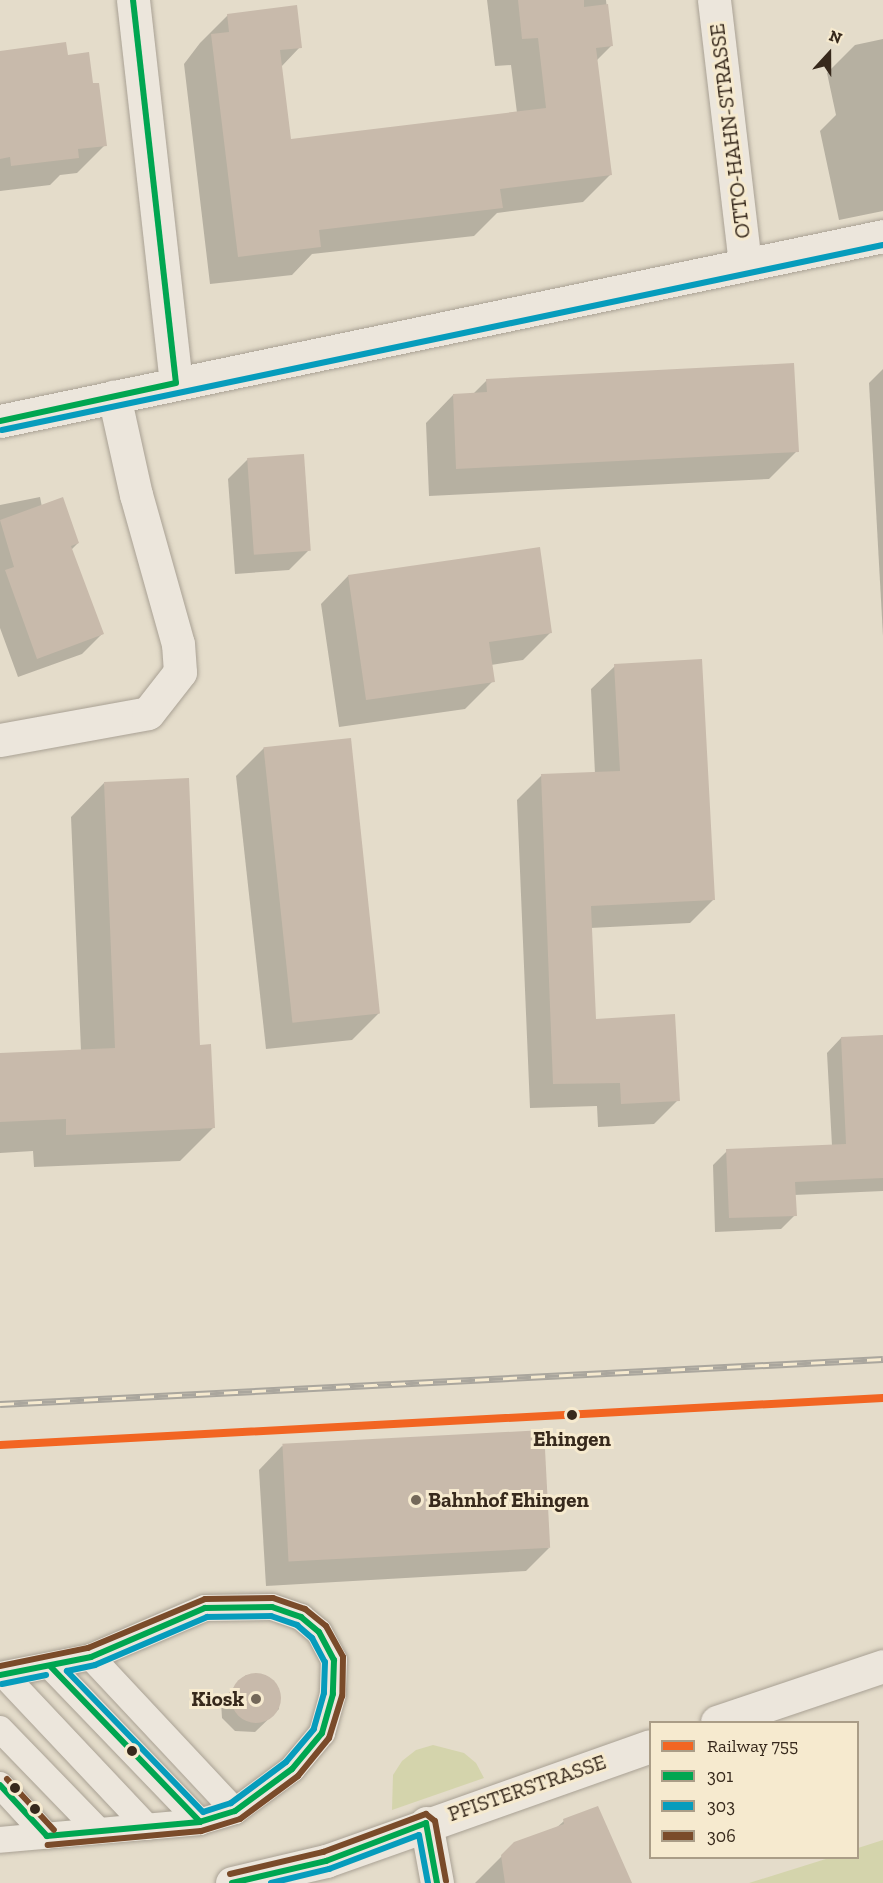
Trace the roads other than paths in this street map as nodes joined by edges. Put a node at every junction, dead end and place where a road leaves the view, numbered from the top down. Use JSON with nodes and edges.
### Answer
{"nodes":[{"id":1,"x":134,"y":0,"type":"edge"},
{"id":2,"x":714,"y":0,"type":"edge"},
{"id":3,"x":883,"y":236,"type":"edge"},
{"id":4,"x":745,"y":262,"type":"junction"},
{"id":5,"x":176,"y":383,"type":"junction"},
{"id":6,"x":114,"y":396,"type":"junction"},
{"id":7,"x":0,"y":420,"type":"edge"},
{"id":8,"x":0,"y":740,"type":"edge"},
{"id":9,"x":91,"y":1657,"type":"junction"},
{"id":10,"x":883,"y":1666,"type":"edge"},
{"id":11,"x":51,"y":1667,"type":"junction"},
{"id":12,"x":2,"y":1675,"type":"edge"},
{"id":13,"x":720,"y":1721,"type":"edge"},
{"id":14,"x":0,"y":1729,"type":"edge"},
{"id":15,"x":649,"y":1747,"type":"edge"},
{"id":16,"x":0,"y":1785,"type":"edge"},
{"id":17,"x":235,"y":1811,"type":"junction"},
{"id":18,"x":200,"y":1822,"type":"junction"},
{"id":19,"x":426,"y":1823,"type":"junction"},
{"id":20,"x":147,"y":1827,"type":"junction"},
{"id":21,"x":98,"y":1830,"type":"junction"},
{"id":22,"x":47,"y":1836,"type":"junction"},
{"id":23,"x":0,"y":1840,"type":"edge"},
{"id":24,"x":232,"y":1883,"type":"edge"},
{"id":25,"x":437,"y":1883,"type":"edge"}],
"edges":[{"from":1,"to":5,"type":"street"},
{"from":2,"to":4,"type":"street","name":"OTTO-HAHN-STRASSE"},
{"from":3,"to":4,"type":"street"},
{"from":4,"to":5,"type":"street"},
{"from":5,"to":6,"type":"street"},
{"from":6,"to":7,"type":"street"},
{"from":6,"to":8,"type":"street"},
{"from":9,"to":11,"type":"lane"},
{"from":9,"to":17,"type":"lane"},
{"from":9,"to":17,"type":"lane"},
{"from":10,"to":13,"type":"street"},
{"from":11,"to":12,"type":"lane"},
{"from":11,"to":18,"type":"lane"},
{"from":12,"to":20,"type":"lane"},
{"from":14,"to":21,"type":"lane"},
{"from":15,"to":19,"type":"street","name":"PFISTERSTRASSE"},
{"from":16,"to":22,"type":"lane"},
{"from":17,"to":18,"type":"lane"},
{"from":18,"to":20,"type":"lane"},
{"from":19,"to":24,"type":"street","name":"PFISTERSTRASSE"},
{"from":19,"to":25,"type":"street"},
{"from":20,"to":21,"type":"lane"},
{"from":21,"to":22,"type":"lane"},
{"from":22,"to":23,"type":"lane"}]}
